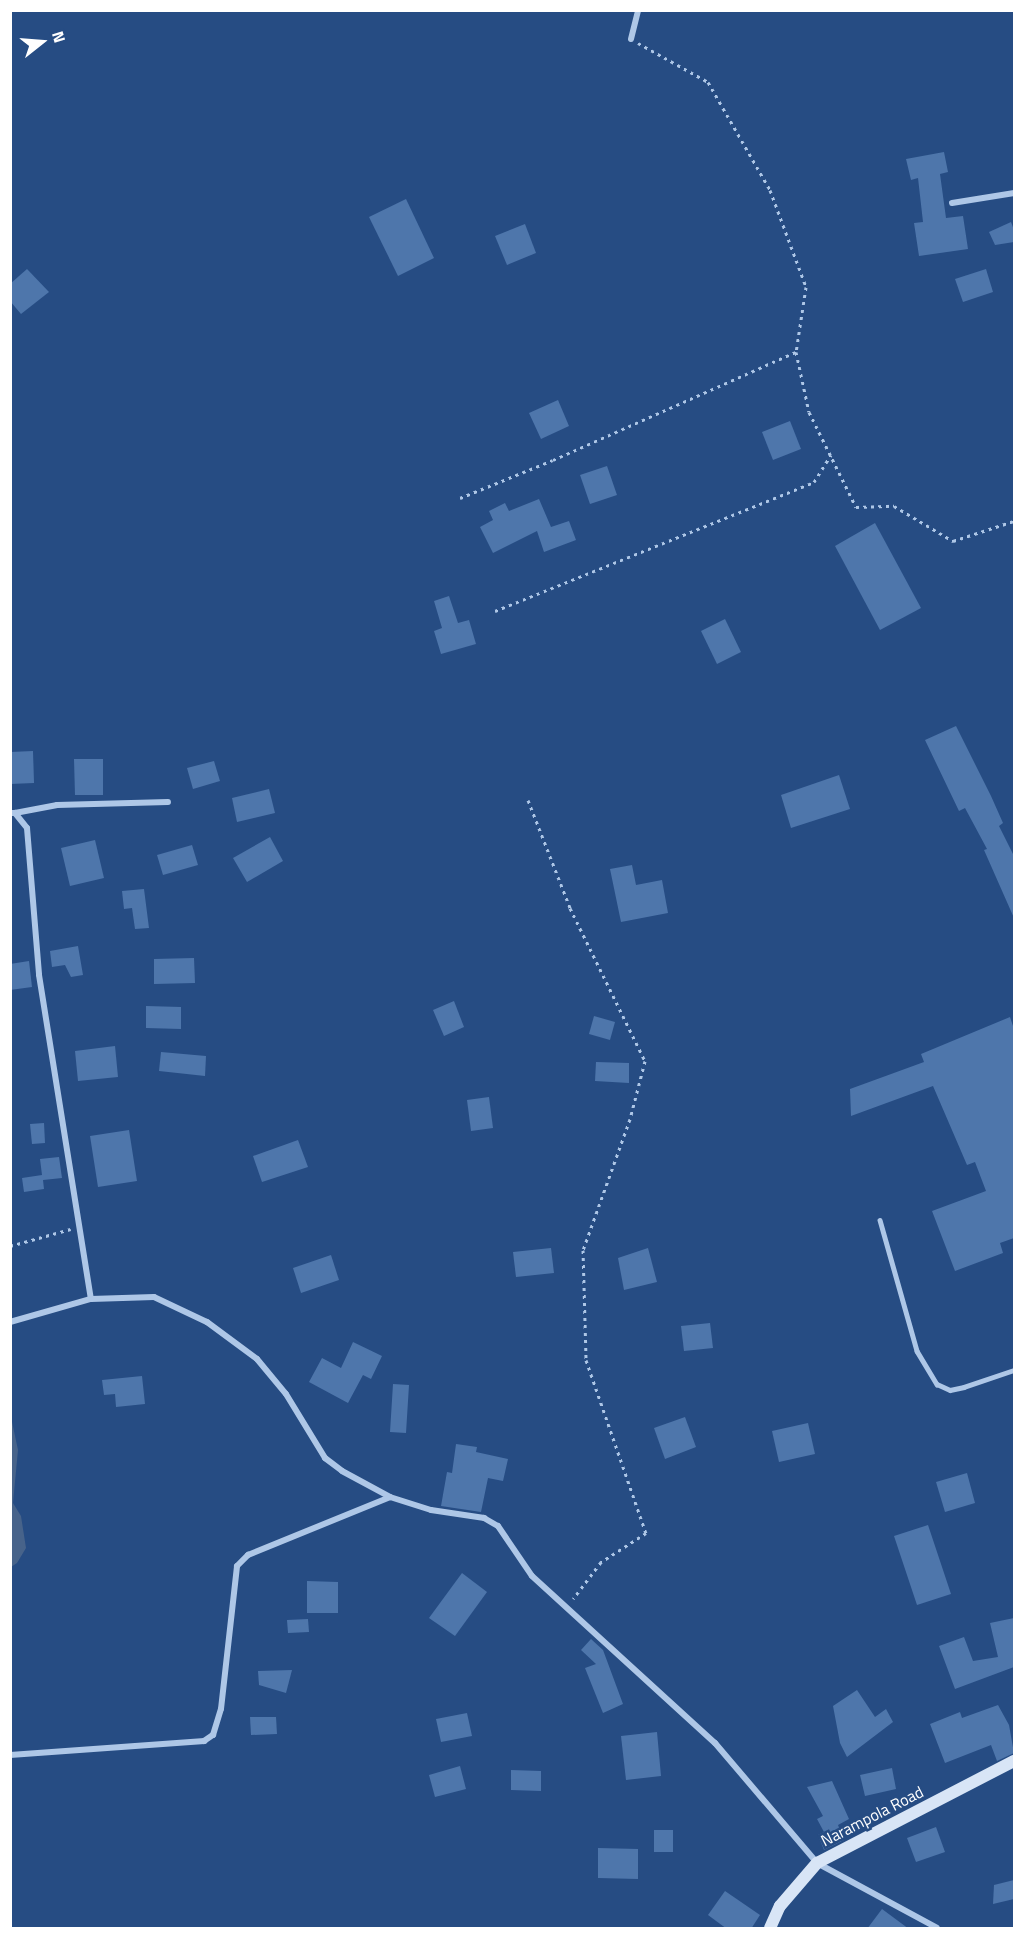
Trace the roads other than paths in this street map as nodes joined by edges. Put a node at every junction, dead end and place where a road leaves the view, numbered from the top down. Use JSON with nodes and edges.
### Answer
{"nodes":[{"id":1,"x":638,"y":10,"type":"edge"},
{"id":2,"x":631,"y":39,"type":"road end"},
{"id":3,"x":1014,"y":193,"type":"edge"},
{"id":4,"x":952,"y":203,"type":"dead end"},
{"id":5,"x":168,"y":802,"type":"dead end"},
{"id":6,"x":13,"y":813,"type":"edge"},
{"id":7,"x":880,"y":1220,"type":"dead end"},
{"id":8,"x":91,"y":1299,"type":"junction"},
{"id":9,"x":10,"y":1322,"type":"edge"},
{"id":10,"x":1014,"y":1370,"type":"edge"},
{"id":11,"x":390,"y":1497,"type":"junction"},
{"id":12,"x":10,"y":1755,"type":"edge"},
{"id":13,"x":1014,"y":1761,"type":"edge"},
{"id":14,"x":817,"y":1863,"type":"junction"},
{"id":15,"x":770,"y":1929,"type":"edge"},
{"id":16,"x":937,"y":1929,"type":"edge"}],
"edges":[{"from":1,"to":2,"type":"street"},
{"from":3,"to":4,"type":"street"},
{"from":5,"to":6,"type":"street"},
{"from":6,"to":8,"type":"street"},
{"from":7,"to":10,"type":"lane"},
{"from":8,"to":9,"type":"street"},
{"from":8,"to":11,"type":"street"},
{"from":11,"to":12,"type":"street"},
{"from":11,"to":14,"type":"street"},
{"from":13,"to":14,"type":"street","name":"Narampola Road"},
{"from":14,"to":15,"type":"street","name":"Narampola Road"},
{"from":14,"to":16,"type":"street"}]}
